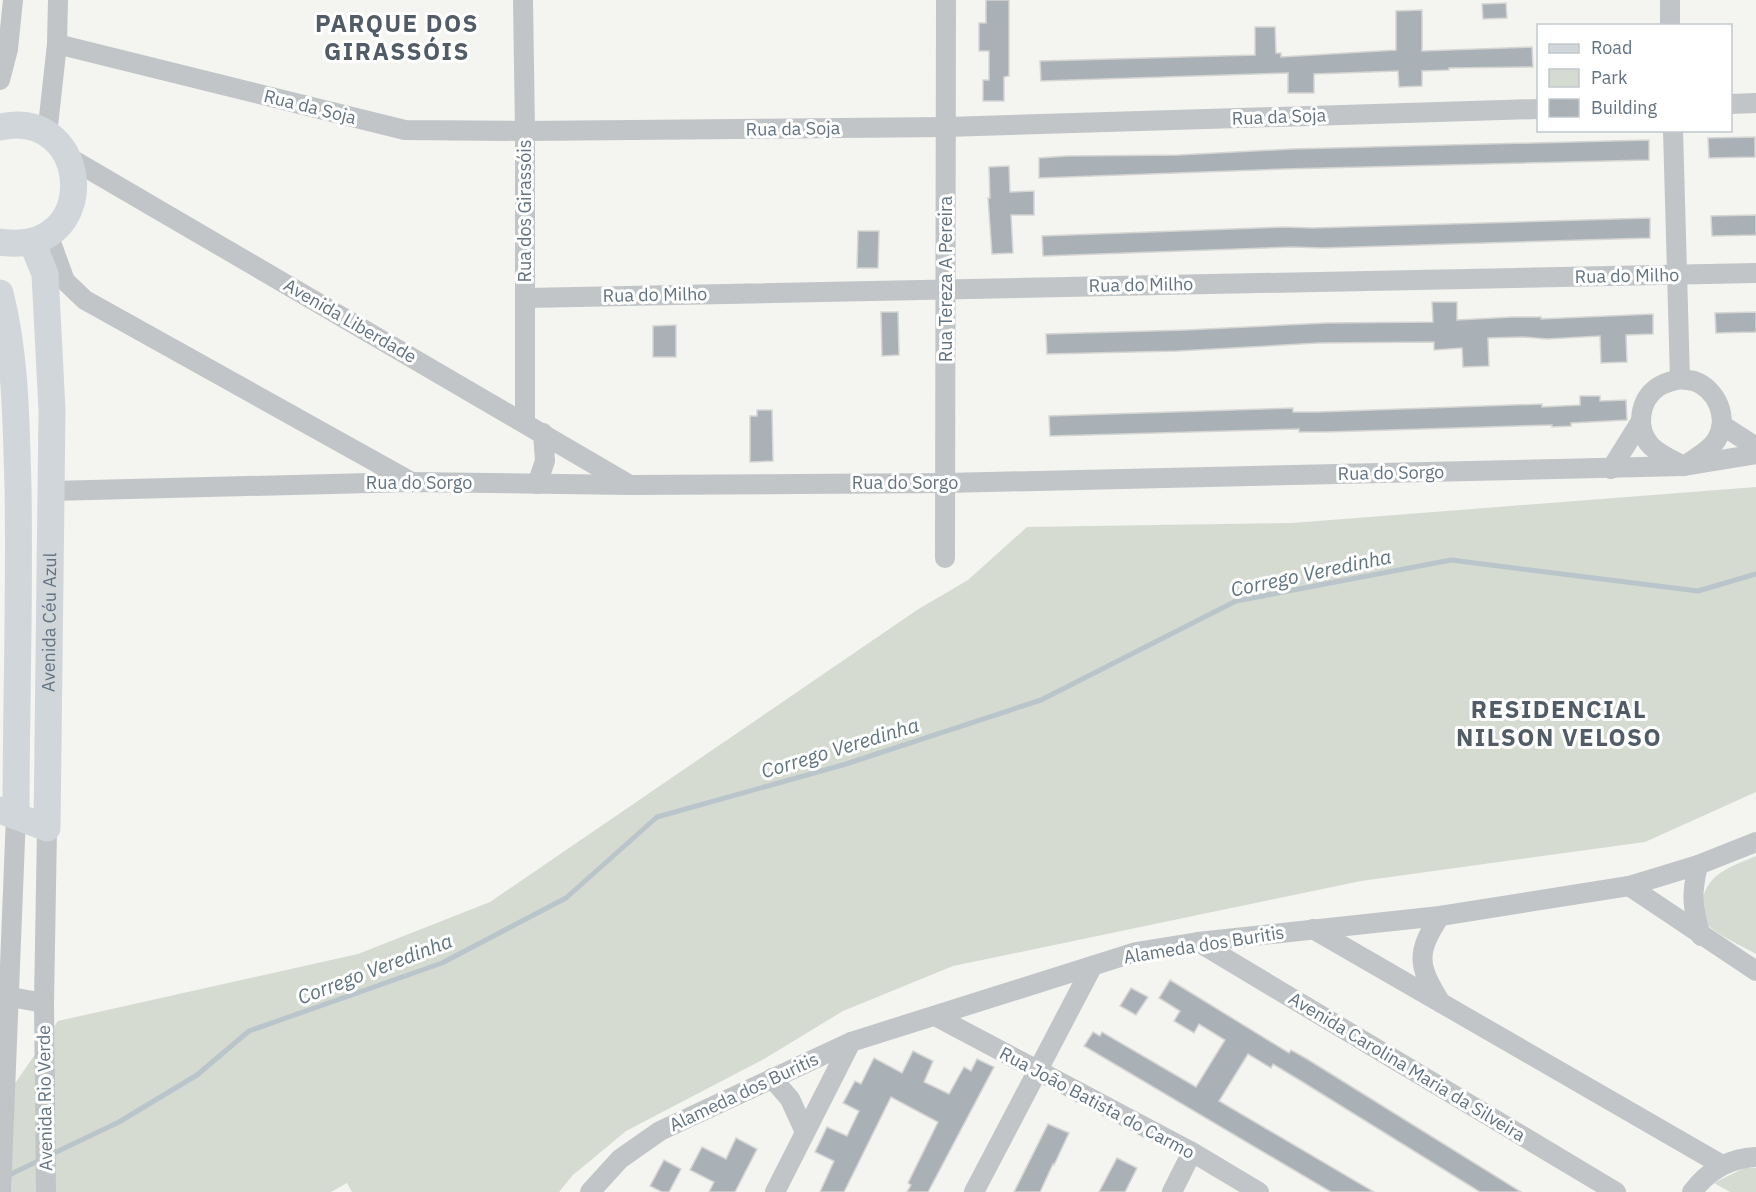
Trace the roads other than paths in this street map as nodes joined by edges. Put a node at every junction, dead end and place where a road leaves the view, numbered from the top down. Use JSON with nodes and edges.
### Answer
{"nodes":[{"id":1,"x":13,"y":0,"type":"edge"},
{"id":2,"x":58,"y":0,"type":"edge"},
{"id":3,"x":523,"y":0,"type":"edge"},
{"id":4,"x":946,"y":0,"type":"edge"},
{"id":5,"x":1670,"y":0,"type":"edge"},
{"id":6,"x":1670,"y":24,"type":"edge"},
{"id":7,"x":57,"y":44,"type":"junction"},
{"id":8,"x":0,"y":80,"type":"edge"},
{"id":9,"x":1756,"y":103,"type":"edge"},
{"id":10,"x":1732,"y":104,"type":"edge"},
{"id":11,"x":1537,"y":109,"type":"edge"},
{"id":12,"x":1,"y":122,"type":"edge"},
{"id":13,"x":946,"y":127,"type":"junction"},
{"id":14,"x":525,"y":131,"type":"junction"},
{"id":15,"x":1673,"y":132,"type":"edge"},
{"id":16,"x":47,"y":135,"type":"junction"},
{"id":17,"x":68,"y":158,"type":"junction"},
{"id":18,"x":40,"y":238,"type":"junction"},
{"id":19,"x":0,"y":242,"type":"edge"},
{"id":20,"x":1756,"y":273,"type":"edge"},
{"id":21,"x":1677,"y":275,"type":"junction"},
{"id":22,"x":946,"y":288,"type":"junction"},
{"id":23,"x":0,"y":293,"type":"edge"},
{"id":24,"x":526,"y":298,"type":"junction"},
{"id":25,"x":1680,"y":379,"type":"junction"},
{"id":26,"x":8,"y":402,"type":"edge"},
{"id":27,"x":1641,"y":421,"type":"junction"},
{"id":28,"x":525,"y":422,"type":"junction"},
{"id":29,"x":1722,"y":425,"type":"junction"},
{"id":30,"x":543,"y":433,"type":"junction"},
{"id":31,"x":1756,"y":447,"type":"edge"},
{"id":32,"x":1756,"y":454,"type":"edge"},
{"id":33,"x":1684,"y":466,"type":"junction"},
{"id":34,"x":1611,"y":469,"type":"junction"},
{"id":35,"x":410,"y":482,"type":"junction"},
{"id":36,"x":946,"y":483,"type":"junction"},
{"id":37,"x":537,"y":484,"type":"junction"},
{"id":38,"x":631,"y":485,"type":"junction"},
{"id":39,"x":52,"y":491,"type":"junction"},
{"id":40,"x":945,"y":558,"type":"dead end"},
{"id":41,"x":10,"y":588,"type":"edge"},
{"id":42,"x":8,"y":771,"type":"edge"},
{"id":43,"x":48,"y":773,"type":"junction"},
{"id":44,"x":8,"y":812,"type":"edge"},
{"id":45,"x":47,"y":828,"type":"junction"},
{"id":46,"x":1756,"y":842,"type":"edge"},
{"id":47,"x":1698,"y":865,"type":"junction"},
{"id":48,"x":1629,"y":885,"type":"junction"},
{"id":49,"x":1440,"y":916,"type":"junction"},
{"id":50,"x":1313,"y":929,"type":"junction"},
{"id":51,"x":1701,"y":936,"type":"junction"},
{"id":52,"x":1198,"y":942,"type":"junction"},
{"id":53,"x":1092,"y":967,"type":"junction"},
{"id":54,"x":1756,"y":971,"type":"edge"},
{"id":55,"x":4,"y":996,"type":"edge"},
{"id":56,"x":44,"y":1004,"type":"junction"},
{"id":57,"x":1443,"y":1005,"type":"junction"},
{"id":58,"x":935,"y":1016,"type":"junction"},
{"id":59,"x":850,"y":1042,"type":"junction"},
{"id":60,"x":1036,"y":1070,"type":"junction"},
{"id":61,"x":772,"y":1078,"type":"junction"},
{"id":62,"x":805,"y":1132,"type":"junction"},
{"id":63,"x":1192,"y":1152,"type":"junction"},
{"id":64,"x":1756,"y":1157,"type":"edge"},
{"id":65,"x":1722,"y":1165,"type":"junction"},
{"id":66,"x":1,"y":1192,"type":"edge"},
{"id":67,"x":46,"y":1192,"type":"edge"},
{"id":68,"x":590,"y":1192,"type":"edge"},
{"id":69,"x":775,"y":1192,"type":"edge"},
{"id":70,"x":974,"y":1192,"type":"edge"},
{"id":71,"x":1172,"y":1192,"type":"edge"},
{"id":72,"x":1258,"y":1192,"type":"edge"},
{"id":73,"x":1616,"y":1192,"type":"edge"},
{"id":74,"x":1692,"y":1192,"type":"edge"}],
"edges":[{"from":1,"to":8,"type":"street"},
{"from":2,"to":7,"type":"street"},
{"from":3,"to":14,"type":"street","name":"Rua dos Girassóis"},
{"from":4,"to":13,"type":"street","name":"Rua Tereza A Pereira"},
{"from":5,"to":6,"type":"street"},
{"from":7,"to":14,"type":"street","name":"Rua da Soja"},
{"from":7,"to":16,"type":"street"},
{"from":9,"to":10,"type":"street"},
{"from":11,"to":13,"type":"street","name":"Rua da Soja"},
{"from":12,"to":16,"type":"street"},
{"from":13,"to":14,"type":"street","name":"Rua da Soja"},
{"from":13,"to":22,"type":"street","name":"Rua Tereza A Pereira"},
{"from":14,"to":24,"type":"street","name":"Rua dos Girassóis"},
{"from":15,"to":21,"type":"street"},
{"from":16,"to":17,"type":"street"},
{"from":17,"to":18,"type":"street"},
{"from":17,"to":28,"type":"street","name":"Avenida Liberdade"},
{"from":18,"to":19,"type":"street"},
{"from":18,"to":35,"type":"street"},
{"from":18,"to":39,"type":"street","name":"Avenida Céu Azul"},
{"from":20,"to":21,"type":"street","name":"Rua do Milho"},
{"from":21,"to":22,"type":"street","name":"Rua do Milho"},
{"from":21,"to":25,"type":"street"},
{"from":22,"to":24,"type":"street","name":"Rua do Milho"},
{"from":22,"to":36,"type":"street","name":"Rua Tereza A Pereira"},
{"from":23,"to":26,"type":"street","name":"Avenida Céu Azul"},
{"from":24,"to":28,"type":"street","name":"Rua dos Girassóis"},
{"from":25,"to":27,"type":"street"},
{"from":25,"to":29,"type":"street"},
{"from":26,"to":41,"type":"street","name":"Avenida Céu Azul"},
{"from":27,"to":33,"type":"street"},
{"from":27,"to":34,"type":"street"},
{"from":28,"to":30,"type":"street","name":"Avenida Liberdade"},
{"from":29,"to":31,"type":"street"},
{"from":29,"to":33,"type":"street"},
{"from":30,"to":37,"type":"street"},
{"from":30,"to":38,"type":"street","name":"Avenida Liberdade"},
{"from":32,"to":33,"type":"street","name":"Rua do Sorgo"},
{"from":33,"to":34,"type":"street","name":"Rua do Sorgo"},
{"from":34,"to":36,"type":"street","name":"Rua do Sorgo"},
{"from":35,"to":37,"type":"street","name":"Rua do Sorgo"},
{"from":35,"to":39,"type":"street","name":"Rua do Sorgo"},
{"from":36,"to":38,"type":"street","name":"Rua do Sorgo"},
{"from":36,"to":40,"type":"street","name":"Rua Tereza A Pereira"},
{"from":37,"to":38,"type":"street","name":"Rua do Sorgo"},
{"from":39,"to":43,"type":"street","name":"Avenida Céu Azul"},
{"from":41,"to":42,"type":"street","name":"Avenida Céu Azul"},
{"from":42,"to":43,"type":"street"},
{"from":42,"to":44,"type":"street","name":"Avenida Céu Azul"},
{"from":43,"to":45,"type":"street","name":"Avenida Céu Azul"},
{"from":44,"to":45,"type":"street"},
{"from":44,"to":55,"type":"street","name":"Avenida Céu Azul"},
{"from":45,"to":56,"type":"street","name":"Avenida Céu Azul"},
{"from":46,"to":47,"type":"street","name":"Alameda dos Buritis"},
{"from":47,"to":48,"type":"street","name":"Alameda dos Buritis"},
{"from":47,"to":51,"type":"street"},
{"from":48,"to":49,"type":"street","name":"Alameda dos Buritis"},
{"from":48,"to":51,"type":"street"},
{"from":49,"to":50,"type":"street","name":"Alameda dos Buritis"},
{"from":49,"to":57,"type":"street"},
{"from":50,"to":52,"type":"street","name":"Alameda dos Buritis"},
{"from":50,"to":57,"type":"street"},
{"from":51,"to":54,"type":"street"},
{"from":52,"to":53,"type":"street","name":"Alameda dos Buritis"},
{"from":52,"to":73,"type":"street","name":"Avenida Carolina Maria da Silveira"},
{"from":53,"to":58,"type":"street","name":"Alameda dos Buritis"},
{"from":53,"to":60,"type":"street"},
{"from":55,"to":56,"type":"street"},
{"from":55,"to":66,"type":"street","name":"Avenida Rio Verde"},
{"from":56,"to":67,"type":"street","name":"Avenida Rio Verde"},
{"from":57,"to":65,"type":"street"},
{"from":58,"to":59,"type":"street","name":"Alameda dos Buritis"},
{"from":58,"to":60,"type":"street","name":"Rua João Batista do Carmo"},
{"from":59,"to":61,"type":"street","name":"Alameda dos Buritis"},
{"from":59,"to":62,"type":"street"},
{"from":60,"to":63,"type":"street","name":"Rua João Batista do Carmo"},
{"from":60,"to":70,"type":"street"},
{"from":61,"to":62,"type":"street"},
{"from":61,"to":68,"type":"street","name":"Alameda dos Buritis"},
{"from":62,"to":69,"type":"street"},
{"from":63,"to":71,"type":"street"},
{"from":63,"to":72,"type":"street","name":"Rua João Batista do Carmo"},
{"from":64,"to":65,"type":"street"},
{"from":65,"to":74,"type":"street"}]}
